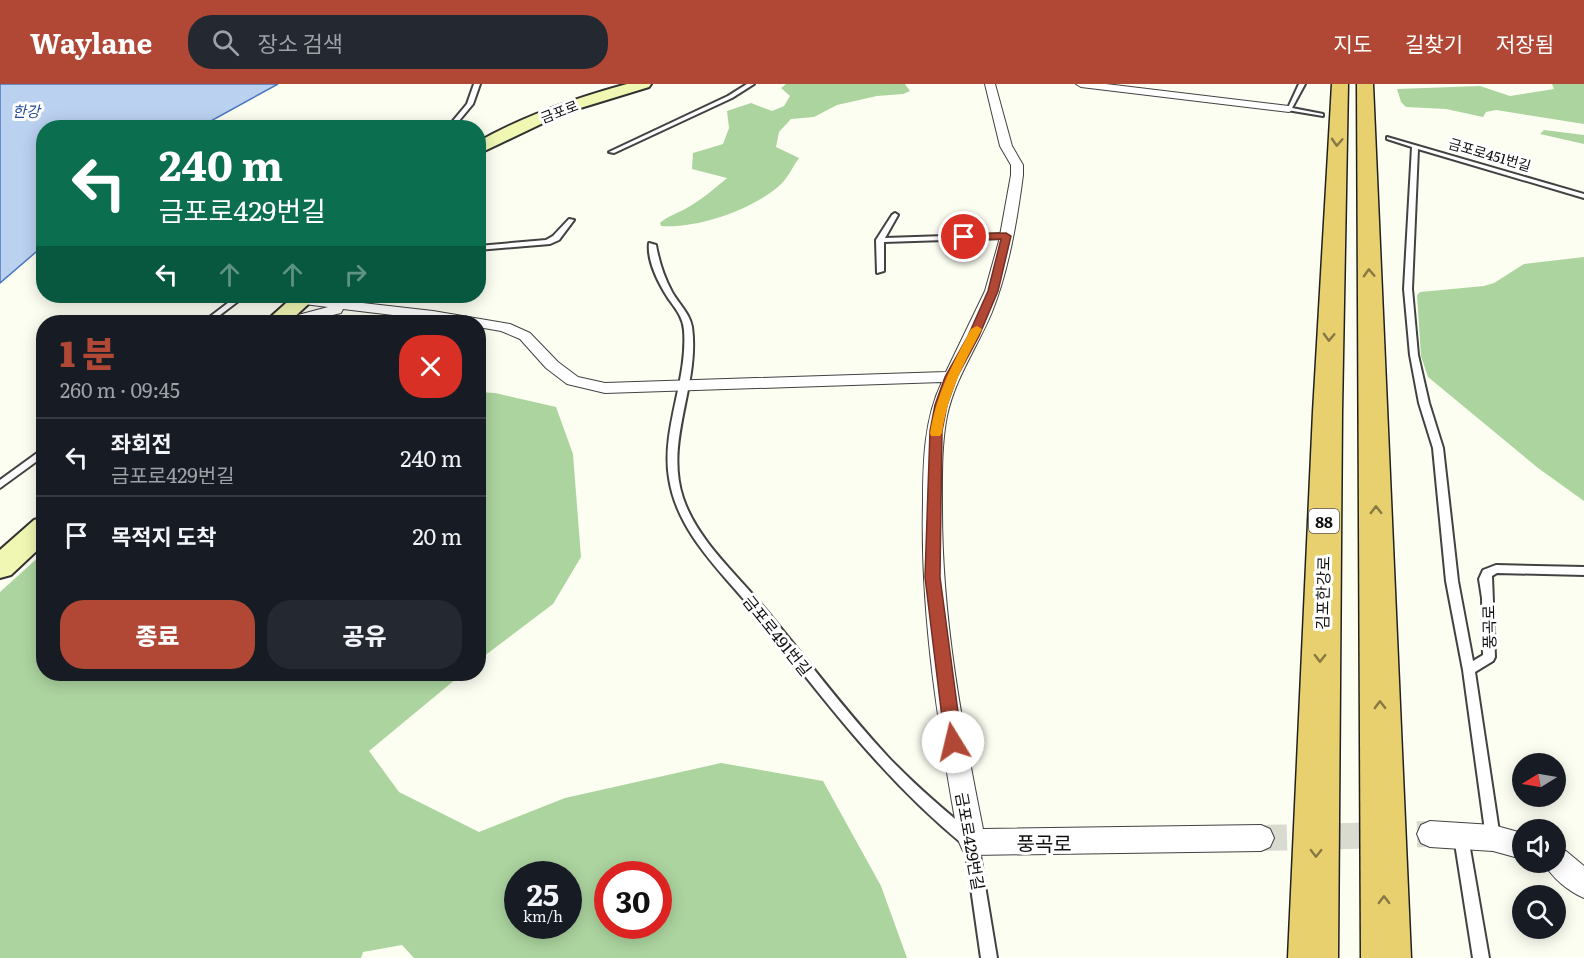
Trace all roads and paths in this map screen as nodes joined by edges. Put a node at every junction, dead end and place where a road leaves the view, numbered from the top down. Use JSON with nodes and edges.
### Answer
{"nodes":[{"id":1,"x":477,"y":84,"type":"edge"},
{"id":2,"x":644,"y":84,"type":"edge"},
{"id":3,"x":751,"y":84,"type":"edge"},
{"id":4,"x":990,"y":84,"type":"edge"},
{"id":5,"x":1081,"y":84,"type":"edge"},
{"id":6,"x":1302,"y":84,"type":"edge"},
{"id":7,"x":1340,"y":84,"type":"edge"},
{"id":8,"x":1365,"y":84,"type":"edge"},
{"id":9,"x":1289,"y":109,"type":"junction"},
{"id":10,"x":1321,"y":115,"type":"dead end"},
{"id":11,"x":457,"y":120,"type":"edge"},
{"id":12,"x":1389,"y":138,"type":"dead end"},
{"id":13,"x":486,"y":145,"type":"edge"},
{"id":14,"x":1415,"y":147,"type":"junction"},
{"id":15,"x":612,"y":152,"type":"dead end"},
{"id":16,"x":1584,"y":196,"type":"edge"},
{"id":17,"x":894,"y":215,"type":"dead end"},
{"id":18,"x":571,"y":220,"type":"dead end"},
{"id":19,"x":1006,"y":236,"type":"junction"},
{"id":20,"x":880,"y":240,"type":"junction"},
{"id":21,"x":652,"y":245,"type":"dead end"},
{"id":22,"x":486,"y":247,"type":"edge"},
{"id":23,"x":880,"y":271,"type":"dead end"},
{"id":24,"x":232,"y":303,"type":"edge"},
{"id":25,"x":298,"y":303,"type":"edge"},
{"id":26,"x":340,"y":303,"type":"edge"},
{"id":27,"x":360,"y":303,"type":"edge"},
{"id":28,"x":369,"y":307,"type":"junction"},
{"id":29,"x":216,"y":315,"type":"edge"},
{"id":30,"x":284,"y":315,"type":"edge"},
{"id":31,"x":314,"y":315,"type":"edge"},
{"id":32,"x":429,"y":315,"type":"edge"},
{"id":33,"x":486,"y":323,"type":"edge"},
{"id":34,"x":951,"y":377,"type":"junction"},
{"id":35,"x":686,"y":386,"type":"junction"},
{"id":36,"x":36,"y":457,"type":"edge"},
{"id":37,"x":0,"y":484,"type":"edge"},
{"id":38,"x":36,"y":534,"type":"edge"},
{"id":39,"x":0,"y":567,"type":"edge"},
{"id":40,"x":1584,"y":571,"type":"edge"},
{"id":41,"x":1469,"y":670,"type":"junction"},
{"id":42,"x":1430,"y":834,"type":"tunnel mouth"},
{"id":43,"x":1461,"y":836,"type":"junction"},
{"id":44,"x":1261,"y":838,"type":"tunnel mouth"},
{"id":45,"x":1493,"y":838,"type":"junction"},
{"id":46,"x":972,"y":842,"type":"junction"},
{"id":47,"x":1512,"y":843,"type":"edge"},
{"id":48,"x":1566,"y":868,"type":"edge"},
{"id":49,"x":1583,"y":882,"type":"edge"},
{"id":50,"x":989,"y":958,"type":"edge"},
{"id":51,"x":1313,"y":958,"type":"edge"},
{"id":52,"x":1386,"y":958,"type":"edge"},
{"id":53,"x":1481,"y":958,"type":"edge"}],
"edges":[{"from":1,"to":11,"type":"lane"},
{"from":2,"to":13,"type":"main road","name":"금포로"},
{"from":3,"to":15,"type":"lane"},
{"from":4,"to":19,"type":"street","name":"금포로429번길"},
{"from":5,"to":9,"type":"street"},
{"from":6,"to":9,"type":"lane"},
{"from":7,"to":51,"type":"highway","name":"김포한강로","number":"88","one_way":true},
{"from":52,"to":8,"type":"highway","one_way":true},
{"from":9,"to":10,"type":"lane"},
{"from":12,"to":14,"type":"lane","name":"금포로451번길"},
{"from":14,"to":16,"type":"lane","name":"금포로451번길"},
{"from":14,"to":41,"type":"lane"},
{"from":17,"to":20,"type":"lane"},
{"from":18,"to":22,"type":"lane"},
{"from":19,"to":20,"type":"lane"},
{"from":19,"to":34,"type":"street","name":"금포로429번길"},
{"from":20,"to":23,"type":"lane"},
{"from":21,"to":35,"type":"lane","name":"금포로491번길"},
{"from":24,"to":29,"type":"lane"},
{"from":25,"to":30,"type":"main road"},
{"from":26,"to":28,"type":"street"},
{"from":27,"to":28,"type":"street"},
{"from":28,"to":31,"type":"street"},
{"from":28,"to":32,"type":"street"},
{"from":33,"to":35,"type":"street"},
{"from":34,"to":35,"type":"street"},
{"from":34,"to":46,"type":"street","name":"금포로429번길"},
{"from":35,"to":46,"type":"lane","name":"금포로491번길"},
{"from":36,"to":37,"type":"lane"},
{"from":38,"to":39,"type":"main road"},
{"from":40,"to":41,"type":"lane","name":"풍곡로"},
{"from":41,"to":45,"type":"lane","name":"풍곡로"},
{"from":42,"to":43,"type":"street"},
{"from":43,"to":45,"type":"street"},
{"from":43,"to":53,"type":"lane"},
{"from":44,"to":46,"type":"street","name":"풍곡로"},
{"from":45,"to":47,"type":"street"},
{"from":46,"to":50,"type":"lane","name":"금포로429번길"},
{"from":48,"to":49,"type":"street"}]}
